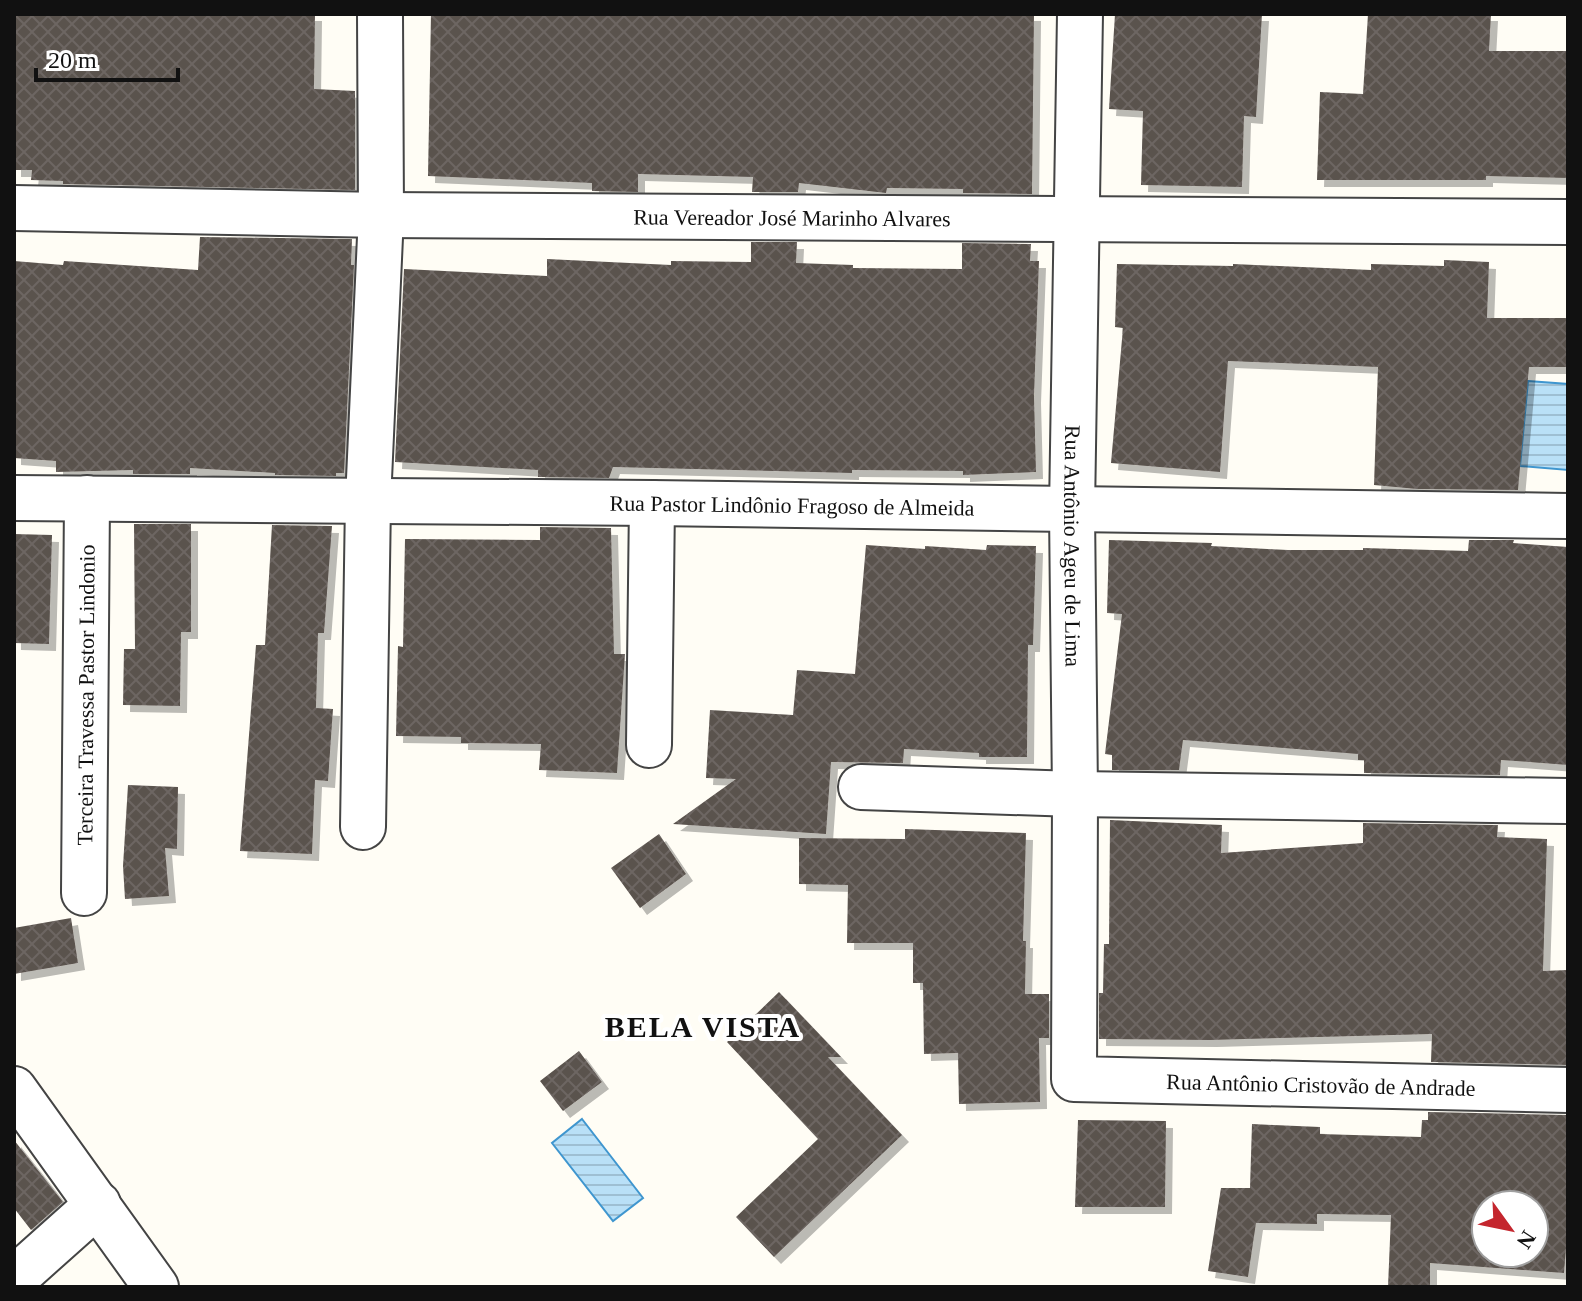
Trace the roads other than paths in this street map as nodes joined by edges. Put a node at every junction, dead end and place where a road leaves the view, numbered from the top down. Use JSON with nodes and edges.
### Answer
{"nodes":[{"id":1,"x":380,"y":14,"type":"edge"},
{"id":2,"x":1080,"y":14,"type":"edge"},
{"id":3,"x":14,"y":208,"type":"edge"},
{"id":4,"x":381,"y":215,"type":"junction"},
{"id":5,"x":1078,"y":219,"type":"junction"},
{"id":6,"x":1568,"y":222,"type":"edge"},
{"id":7,"x":14,"y":498,"type":"edge"},
{"id":8,"x":87,"y":498,"type":"junction"},
{"id":9,"x":368,"y":501,"type":"junction"},
{"id":10,"x":652,"y":503,"type":"junction"},
{"id":11,"x":1072,"y":510,"type":"junction"},
{"id":12,"x":1568,"y":516,"type":"edge"},
{"id":13,"x":649,"y":745,"type":"dead end"},
{"id":14,"x":861,"y":787,"type":"dead end"},
{"id":15,"x":1075,"y":794,"type":"junction"},
{"id":16,"x":1568,"y":801,"type":"edge"},
{"id":17,"x":363,"y":827,"type":"dead end"},
{"id":18,"x":84,"y":893,"type":"dead end"},
{"id":19,"x":1074,"y":1079,"type":"joint"},
{"id":20,"x":14,"y":1089,"type":"edge"},
{"id":21,"x":1568,"y":1090,"type":"edge"},
{"id":22,"x":98,"y":1204,"type":"junction"},
{"id":23,"x":14,"y":1279,"type":"edge"},
{"id":24,"x":156,"y":1287,"type":"edge"}],
"edges":[{"from":1,"to":4,"type":"street"},
{"from":2,"to":5,"type":"street","name":"Rua Antônio Ageu de Lima"},
{"from":3,"to":4,"type":"street","name":"Rua Vereador José Marinho Alvares"},
{"from":4,"to":5,"type":"street","name":"Rua Vereador José Marinho Alvares"},
{"from":4,"to":9,"type":"street"},
{"from":5,"to":6,"type":"street","name":"Rua Vereador José Marinho Alvares"},
{"from":5,"to":11,"type":"street","name":"Rua Antônio Ageu de Lima"},
{"from":7,"to":8,"type":"street","name":"Rua Pastor Lindônio Fragoso de Almeida"},
{"from":8,"to":9,"type":"street","name":"Rua Pastor Lindônio Fragoso de Almeida"},
{"from":8,"to":18,"type":"street","name":"Terceira Travessa Pastor Lindonio"},
{"from":9,"to":10,"type":"street","name":"Rua Pastor Lindônio Fragoso de Almeida"},
{"from":9,"to":17,"type":"street"},
{"from":10,"to":11,"type":"street","name":"Rua Pastor Lindônio Fragoso de Almeida"},
{"from":10,"to":13,"type":"street"},
{"from":11,"to":12,"type":"street","name":"Rua Pastor Lindônio Fragoso de Almeida"},
{"from":11,"to":15,"type":"street","name":"Rua Antônio Ageu de Lima"},
{"from":14,"to":15,"type":"street"},
{"from":15,"to":16,"type":"street"},
{"from":15,"to":19,"type":"street","name":"Rua Antônio Ageu de Lima"},
{"from":19,"to":21,"type":"street","name":"Rua Antônio Cristovão de Andrade"},
{"from":20,"to":22,"type":"street"},
{"from":22,"to":23,"type":"street"},
{"from":22,"to":24,"type":"street"}]}
